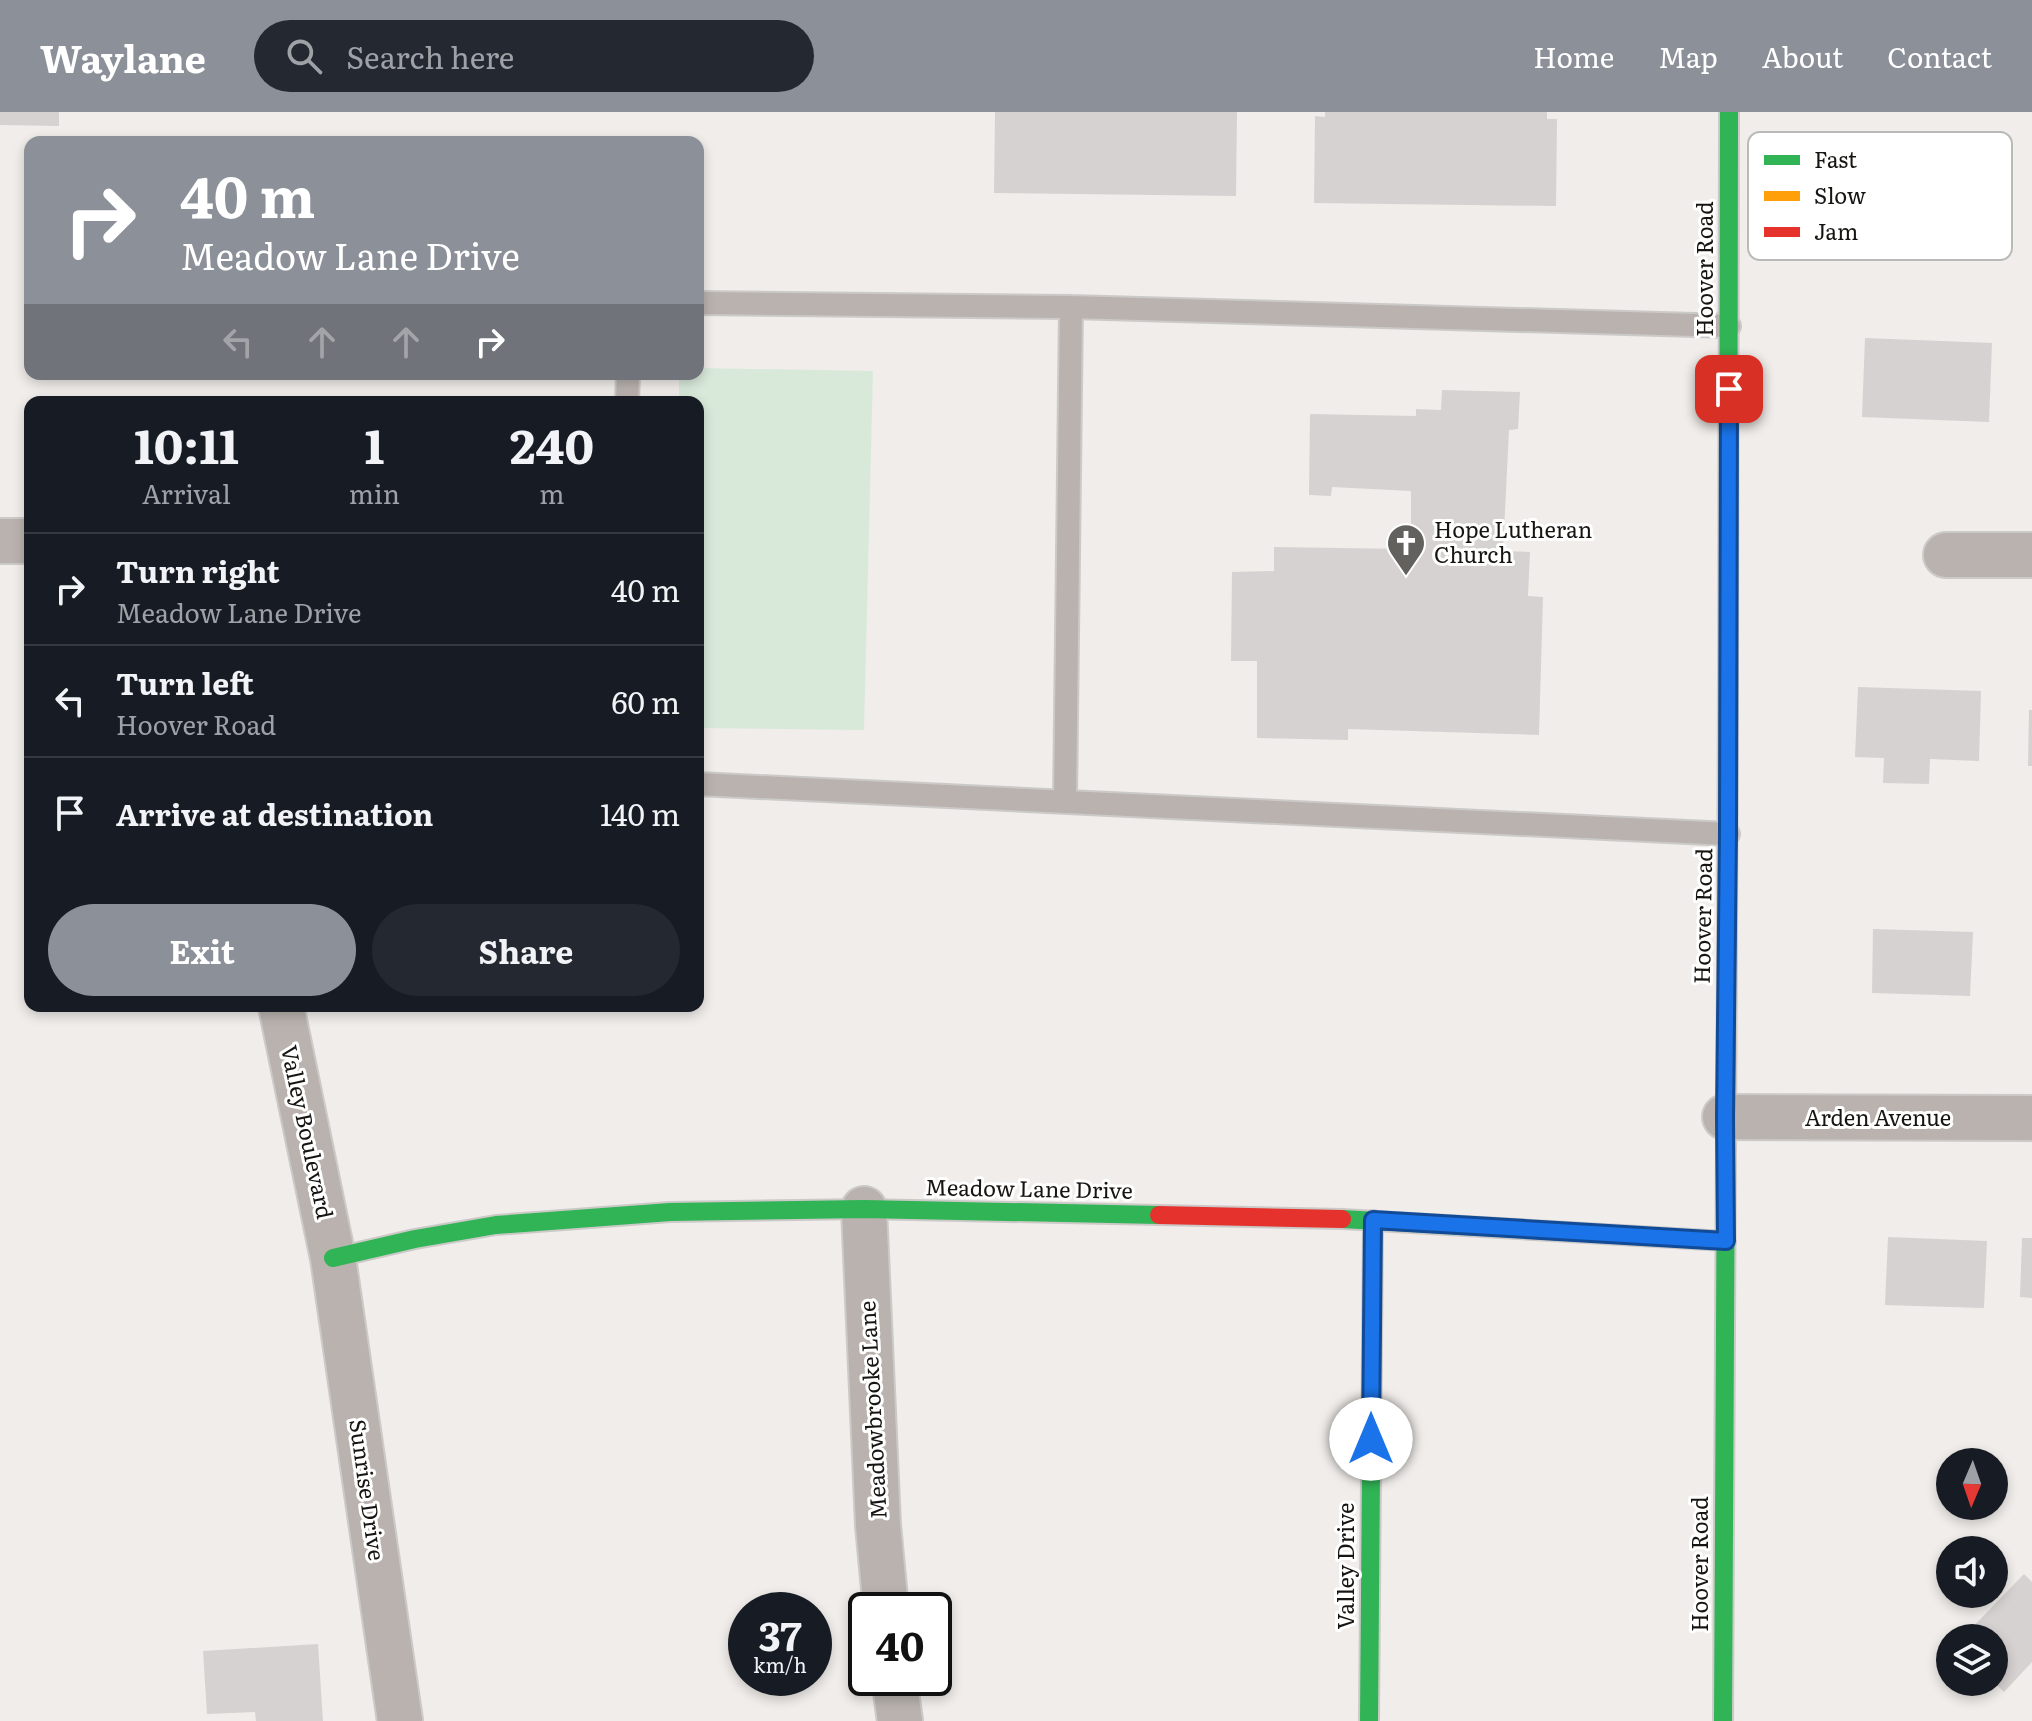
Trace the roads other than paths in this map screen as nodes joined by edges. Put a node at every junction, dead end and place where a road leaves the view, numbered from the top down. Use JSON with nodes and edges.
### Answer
{"nodes":[{"id":1,"x":1729,"y":112,"type":"edge"},
{"id":2,"x":704,"y":303,"type":"edge"},
{"id":3,"x":1071,"y":307,"type":"junction"},
{"id":4,"x":1729,"y":326,"type":"junction"},
{"id":5,"x":0,"y":541,"type":"edge"},
{"id":6,"x":24,"y":541,"type":"edge"},
{"id":7,"x":1946,"y":555,"type":"dead end"},
{"id":8,"x":2032,"y":555,"type":"edge"},
{"id":9,"x":704,"y":784,"type":"edge"},
{"id":10,"x":1065,"y":802,"type":"junction"},
{"id":11,"x":1728,"y":834,"type":"junction"},
{"id":12,"x":282,"y":1012,"type":"edge"},
{"id":13,"x":1725,"y":1117,"type":"junction"},
{"id":14,"x":2032,"y":1118,"type":"edge"},
{"id":15,"x":864,"y":1209,"type":"junction"},
{"id":16,"x":1373,"y":1220,"type":"junction"},
{"id":17,"x":1726,"y":1241,"type":"junction"},
{"id":18,"x":333,"y":1258,"type":"junction"},
{"id":19,"x":884,"y":1592,"type":"edge"},
{"id":20,"x":897,"y":1696,"type":"edge"},
{"id":21,"x":400,"y":1721,"type":"edge"},
{"id":22,"x":900,"y":1721,"type":"edge"},
{"id":23,"x":1369,"y":1721,"type":"edge"},
{"id":24,"x":1723,"y":1721,"type":"edge"}],
"edges":[{"from":1,"to":4,"type":"street","name":"Hoover Road"},
{"from":2,"to":3,"type":"lane"},
{"from":3,"to":4,"type":"lane"},
{"from":3,"to":10,"type":"lane"},
{"from":4,"to":11,"type":"street","name":"Hoover Road"},
{"from":5,"to":6,"type":"street"},
{"from":7,"to":8,"type":"street"},
{"from":9,"to":10,"type":"lane"},
{"from":10,"to":11,"type":"lane"},
{"from":11,"to":13,"type":"street","name":"Hoover Road"},
{"from":12,"to":18,"type":"street","name":"Valley Boulevard"},
{"from":13,"to":14,"type":"street","name":"Arden Avenue"},
{"from":13,"to":17,"type":"street","name":"Hoover Road"},
{"from":15,"to":16,"type":"street","name":"Meadow Lane Drive"},
{"from":15,"to":18,"type":"street","name":"Meadow Lane Drive"},
{"from":15,"to":19,"type":"street","name":"Meadowbrooke Lane"},
{"from":16,"to":17,"type":"street","name":"Meadow Lane Drive"},
{"from":16,"to":23,"type":"street","name":"Valley Drive"},
{"from":17,"to":24,"type":"street","name":"Hoover Road"},
{"from":18,"to":21,"type":"street","name":"Sunrise Drive"},
{"from":20,"to":22,"type":"street"}]}
